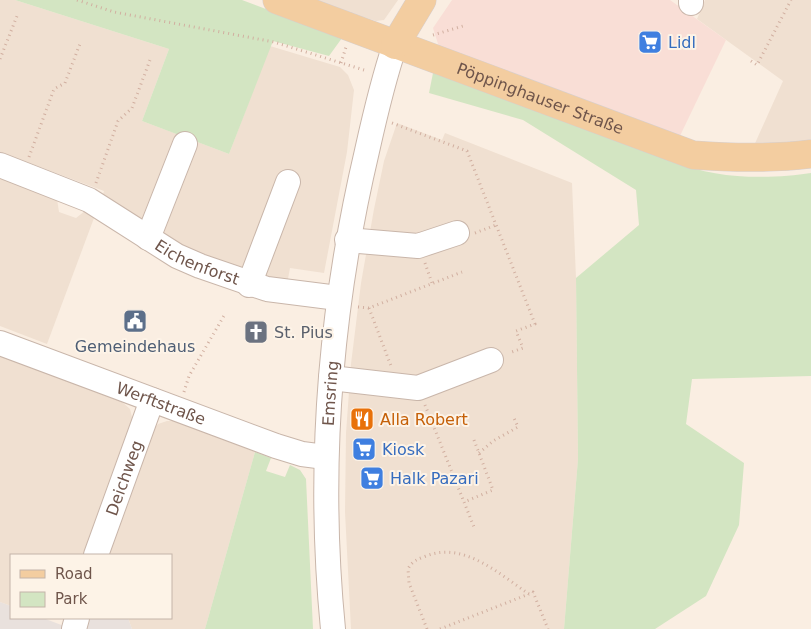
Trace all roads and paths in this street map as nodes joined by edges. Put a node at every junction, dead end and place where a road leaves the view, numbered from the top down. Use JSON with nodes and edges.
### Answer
{"nodes":[{"id":1,"x":77,"y":0,"type":"edge"},
{"id":2,"x":277,"y":0,"type":"edge"},
{"id":3,"x":422,"y":0,"type":"edge"},
{"id":4,"x":791,"y":0,"type":"edge"},
{"id":5,"x":16,"y":16,"type":"dead end"},
{"id":6,"x":463,"y":26,"type":"dead end"},
{"id":7,"x":430,"y":36,"type":"dead end"},
{"id":8,"x":348,"y":39,"type":"dead end"},
{"id":9,"x":81,"y":41,"type":"dead end"},
{"id":10,"x":395,"y":45,"type":"junction"},
{"id":11,"x":0,"y":59,"type":"edge"},
{"id":12,"x":150,"y":60,"type":"dead end"},
{"id":13,"x":751,"y":61,"type":"dead end"},
{"id":14,"x":341,"y":63,"type":"junction"},
{"id":15,"x":364,"y":70,"type":"dead end"},
{"id":16,"x":375,"y":116,"type":"junction"},
{"id":17,"x":185,"y":144,"type":"dead end"},
{"id":18,"x":811,"y":154,"type":"edge"},
{"id":19,"x":0,"y":165,"type":"edge"},
{"id":20,"x":22,"y":174,"type":"junction"},
{"id":21,"x":288,"y":182,"type":"dead end"},
{"id":22,"x":96,"y":204,"type":"junction"},
{"id":23,"x":457,"y":233,"type":"dead end"},
{"id":24,"x":148,"y":238,"type":"junction"},
{"id":25,"x":347,"y":240,"type":"junction"},
{"id":26,"x":462,"y":272,"type":"dead end"},
{"id":27,"x":249,"y":285,"type":"junction"},
{"id":28,"x":338,"y":301,"type":"junction"},
{"id":29,"x":369,"y":308,"type":"junction"},
{"id":30,"x":225,"y":314,"type":"dead end"},
{"id":31,"x":0,"y":343,"type":"edge"},
{"id":32,"x":491,"y":360,"type":"joint"},
{"id":33,"x":189,"y":376,"type":"dead end"},
{"id":34,"x":331,"y":378,"type":"junction"},
{"id":35,"x":408,"y":387,"type":"junction"},
{"id":36,"x":152,"y":400,"type":"junction"},
{"id":37,"x":514,"y":418,"type":"dead end"},
{"id":38,"x":474,"y":440,"type":"dead end"},
{"id":39,"x":479,"y":453,"type":"junction"},
{"id":40,"x":325,"y":456,"type":"junction"},
{"id":41,"x":464,"y":502,"type":"junction"},
{"id":42,"x":474,"y":527,"type":"dead end"},
{"id":43,"x":96,"y":554,"type":"edge"},
{"id":44,"x":529,"y":594,"type":"junction"},
{"id":45,"x":333,"y":629,"type":"edge"},
{"id":46,"x":427,"y":629,"type":"edge"},
{"id":47,"x":440,"y":629,"type":"edge"},
{"id":48,"x":548,"y":629,"type":"edge"}],
"edges":[{"from":1,"to":14,"type":"path"},
{"from":2,"to":10,"type":"main road","name":"Pöppinghauser Straße"},
{"from":3,"to":10,"type":"main road"},
{"from":4,"to":13,"type":"path"},
{"from":5,"to":11,"type":"path"},
{"from":6,"to":7,"type":"path"},
{"from":8,"to":14,"type":"path"},
{"from":9,"to":20,"type":"path"},
{"from":10,"to":16,"type":"street","name":"Emsring"},
{"from":10,"to":18,"type":"main road","name":"Pöppinghauser Straße"},
{"from":12,"to":22,"type":"path"},
{"from":14,"to":15,"type":"path"},
{"from":16,"to":25,"type":"street","name":"Emsring"},
{"from":16,"to":32,"type":"path"},
{"from":17,"to":24,"type":"street","name":"Eichenforst"},
{"from":19,"to":20,"type":"street","name":"Eichenforst"},
{"from":20,"to":22,"type":"street","name":"Eichenforst"},
{"from":21,"to":27,"type":"street","name":"Eichenforst"},
{"from":22,"to":24,"type":"street","name":"Eichenforst"},
{"from":23,"to":25,"type":"street"},
{"from":24,"to":27,"type":"street","name":"Eichenforst"},
{"from":25,"to":28,"type":"street","name":"Emsring"},
{"from":26,"to":29,"type":"path"},
{"from":27,"to":28,"type":"street","name":"Eichenforst"},
{"from":28,"to":29,"type":"path"},
{"from":28,"to":34,"type":"street","name":"Emsring"},
{"from":29,"to":35,"type":"path"},
{"from":30,"to":33,"type":"path"},
{"from":31,"to":36,"type":"street","name":"Werftstraße"},
{"from":32,"to":35,"type":"street"},
{"from":34,"to":35,"type":"street"},
{"from":34,"to":40,"type":"street","name":"Emsring"},
{"from":35,"to":41,"type":"path"},
{"from":36,"to":40,"type":"street","name":"Werftstraße"},
{"from":36,"to":43,"type":"street","name":"Deichweg"},
{"from":37,"to":39,"type":"path"},
{"from":38,"to":39,"type":"path"},
{"from":39,"to":41,"type":"path"},
{"from":40,"to":45,"type":"street","name":"Emsring"},
{"from":41,"to":42,"type":"path"},
{"from":44,"to":46,"type":"path"},
{"from":44,"to":47,"type":"path"},
{"from":44,"to":48,"type":"path"}]}
